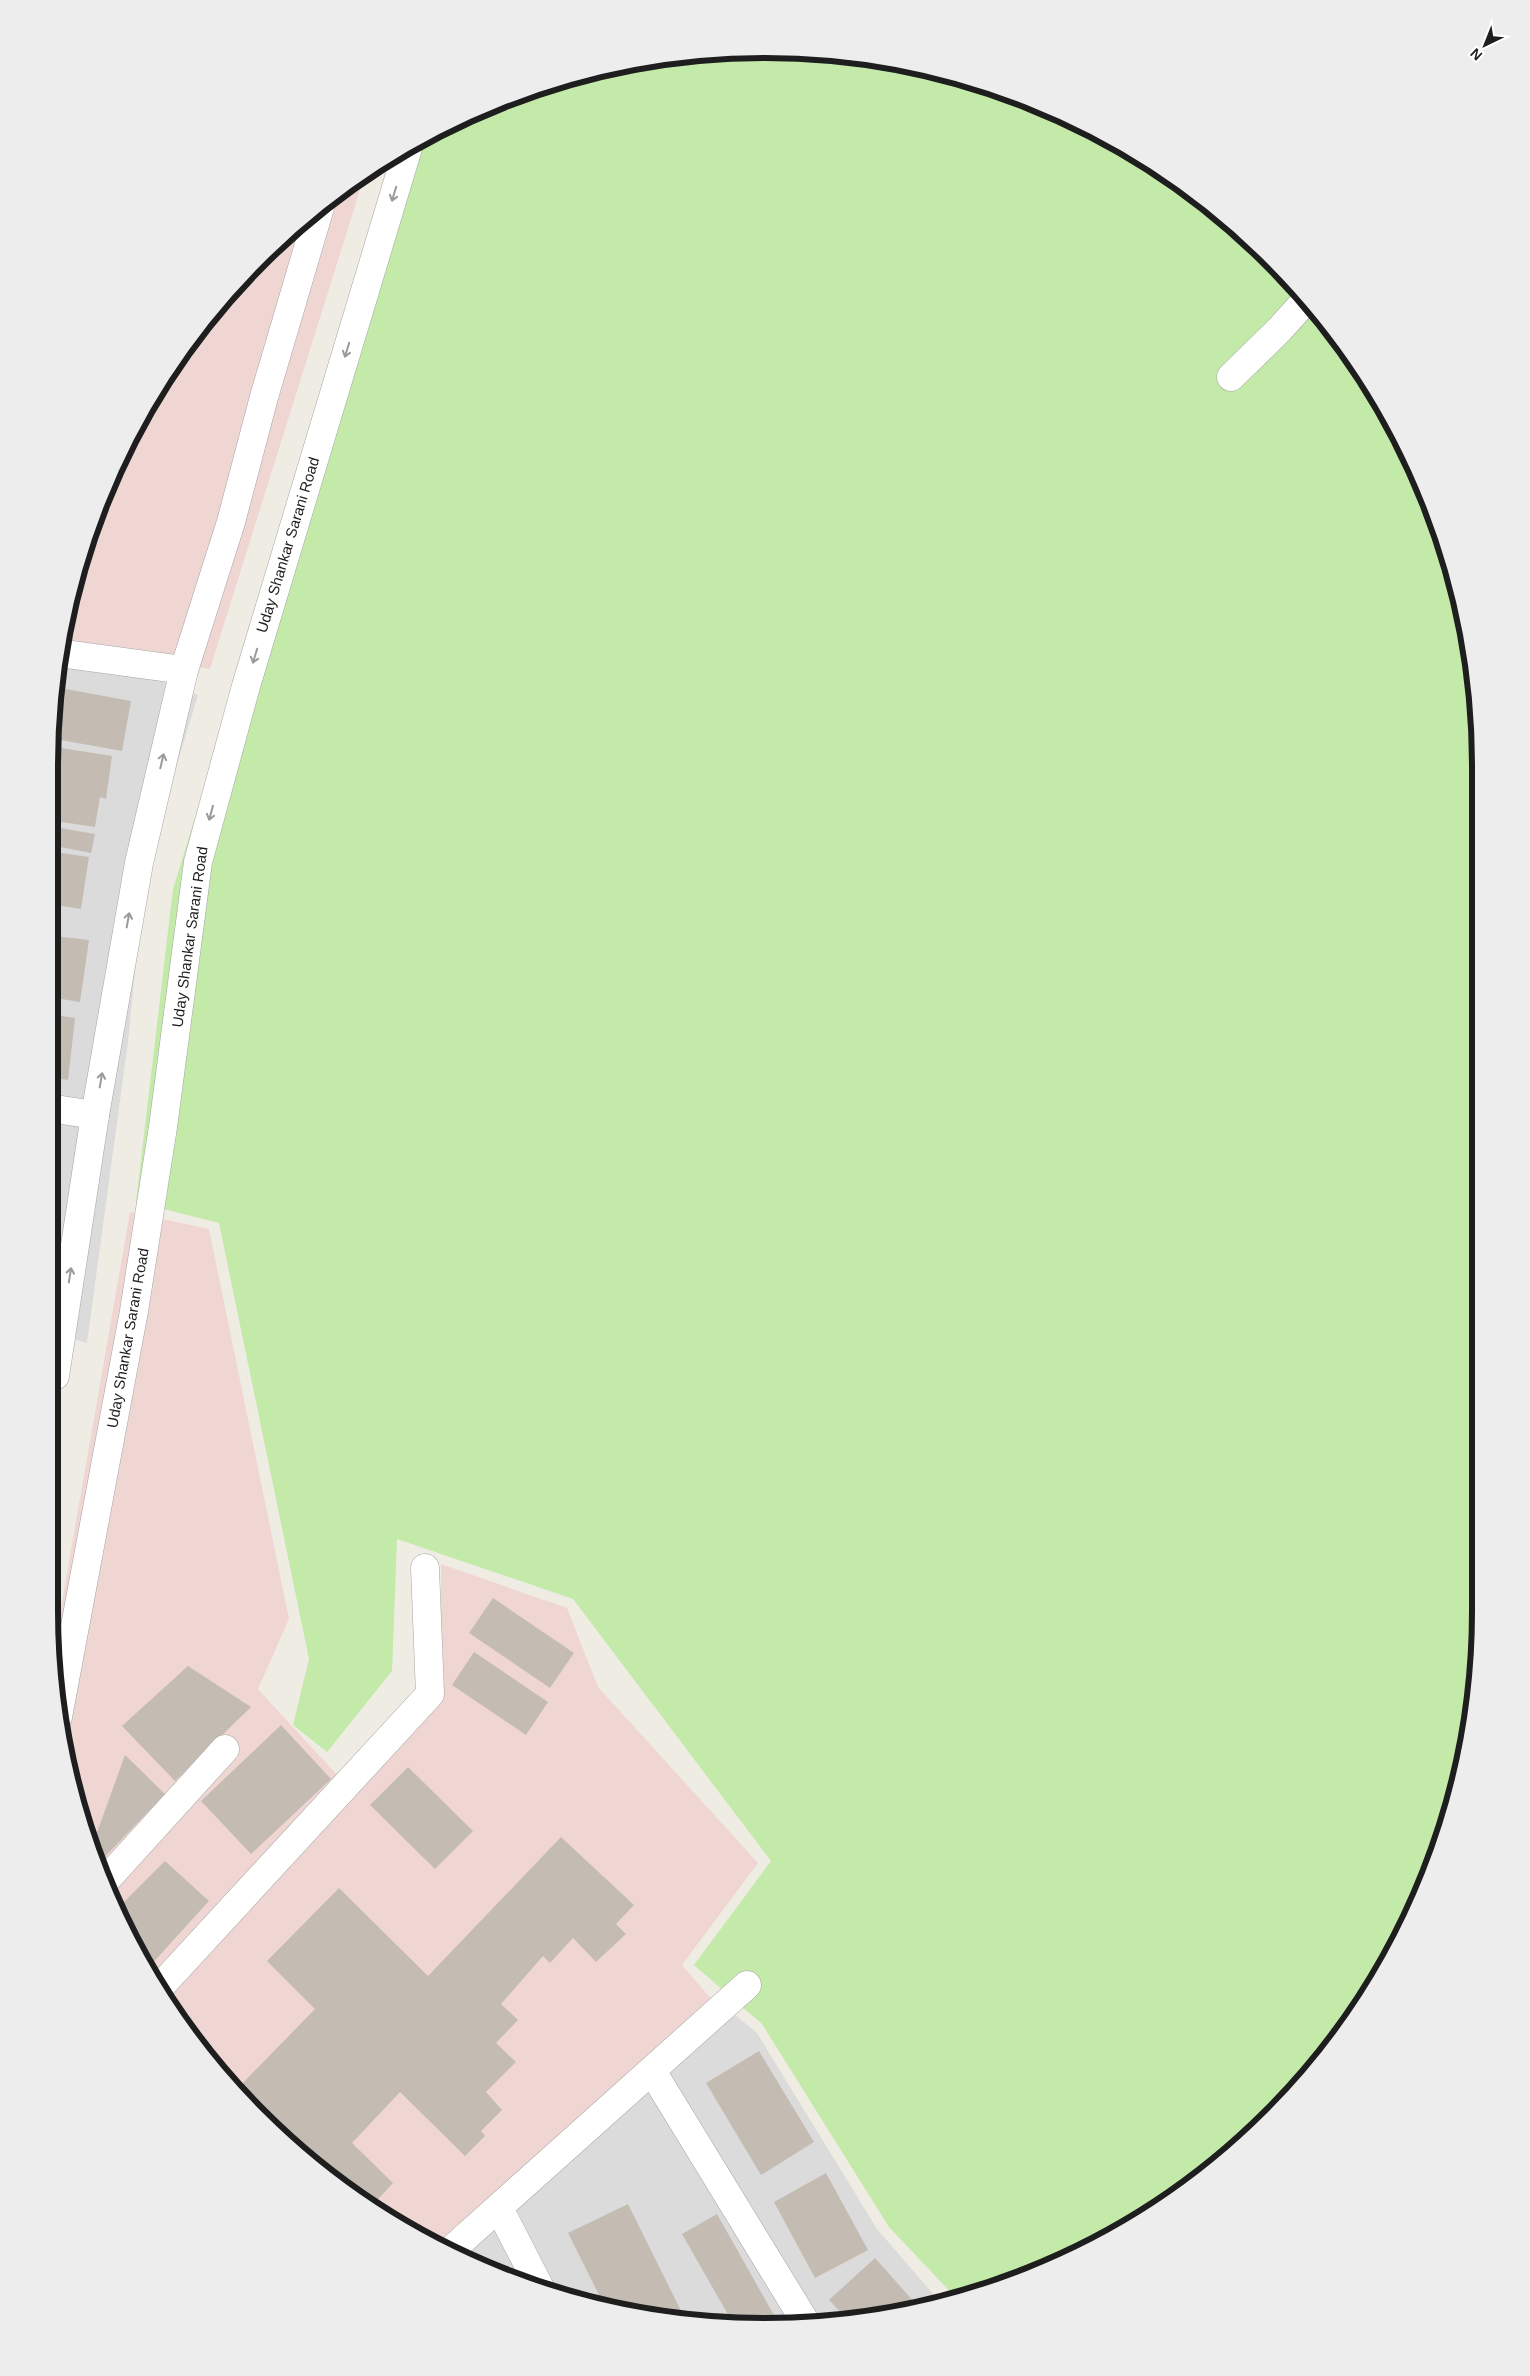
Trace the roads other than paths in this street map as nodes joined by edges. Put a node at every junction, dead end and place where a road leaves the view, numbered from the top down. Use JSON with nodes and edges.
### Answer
{"nodes":[{"id":1,"x":406,"y":155,"type":"edge"},
{"id":2,"x":317,"y":218,"type":"edge"},
{"id":3,"x":1302,"y":305,"type":"edge"},
{"id":4,"x":1231,"y":377,"type":"dead end"},
{"id":5,"x":67,"y":655,"type":"edge"},
{"id":6,"x":184,"y":670,"type":"junction"},
{"id":7,"x":58,"y":1109,"type":"edge"},
{"id":8,"x":95,"y":1115,"type":"junction"},
{"id":9,"x":58,"y":1356,"type":"edge"},
{"id":10,"x":425,"y":1568,"type":"dead end"},
{"id":11,"x":63,"y":1692,"type":"edge"},
{"id":12,"x":225,"y":1748,"type":"dead end"},
{"id":13,"x":109,"y":1877,"type":"edge"},
{"id":14,"x":164,"y":1983,"type":"edge"},
{"id":15,"x":747,"y":1985,"type":"dead end"},
{"id":16,"x":652,"y":2071,"type":"junction"},
{"id":17,"x":499,"y":2208,"type":"junction"},
{"id":18,"x":454,"y":2247,"type":"edge"},
{"id":19,"x":535,"y":2280,"type":"edge"},
{"id":20,"x":802,"y":2317,"type":"edge"}],
"edges":[{"from":1,"to":11,"type":"street","name":"Uday Shankar Sarani Road","one_way":true},
{"from":2,"to":6,"type":"street"},
{"from":3,"to":4,"type":"street"},
{"from":5,"to":6,"type":"street"},
{"from":8,"to":6,"type":"street","one_way":true},
{"from":7,"to":8,"type":"street"},
{"from":9,"to":8,"type":"street","one_way":true},
{"from":10,"to":14,"type":"street"},
{"from":12,"to":13,"type":"street"},
{"from":15,"to":16,"type":"street"},
{"from":16,"to":17,"type":"street"},
{"from":16,"to":20,"type":"street"},
{"from":17,"to":18,"type":"street"},
{"from":17,"to":19,"type":"street"}]}
